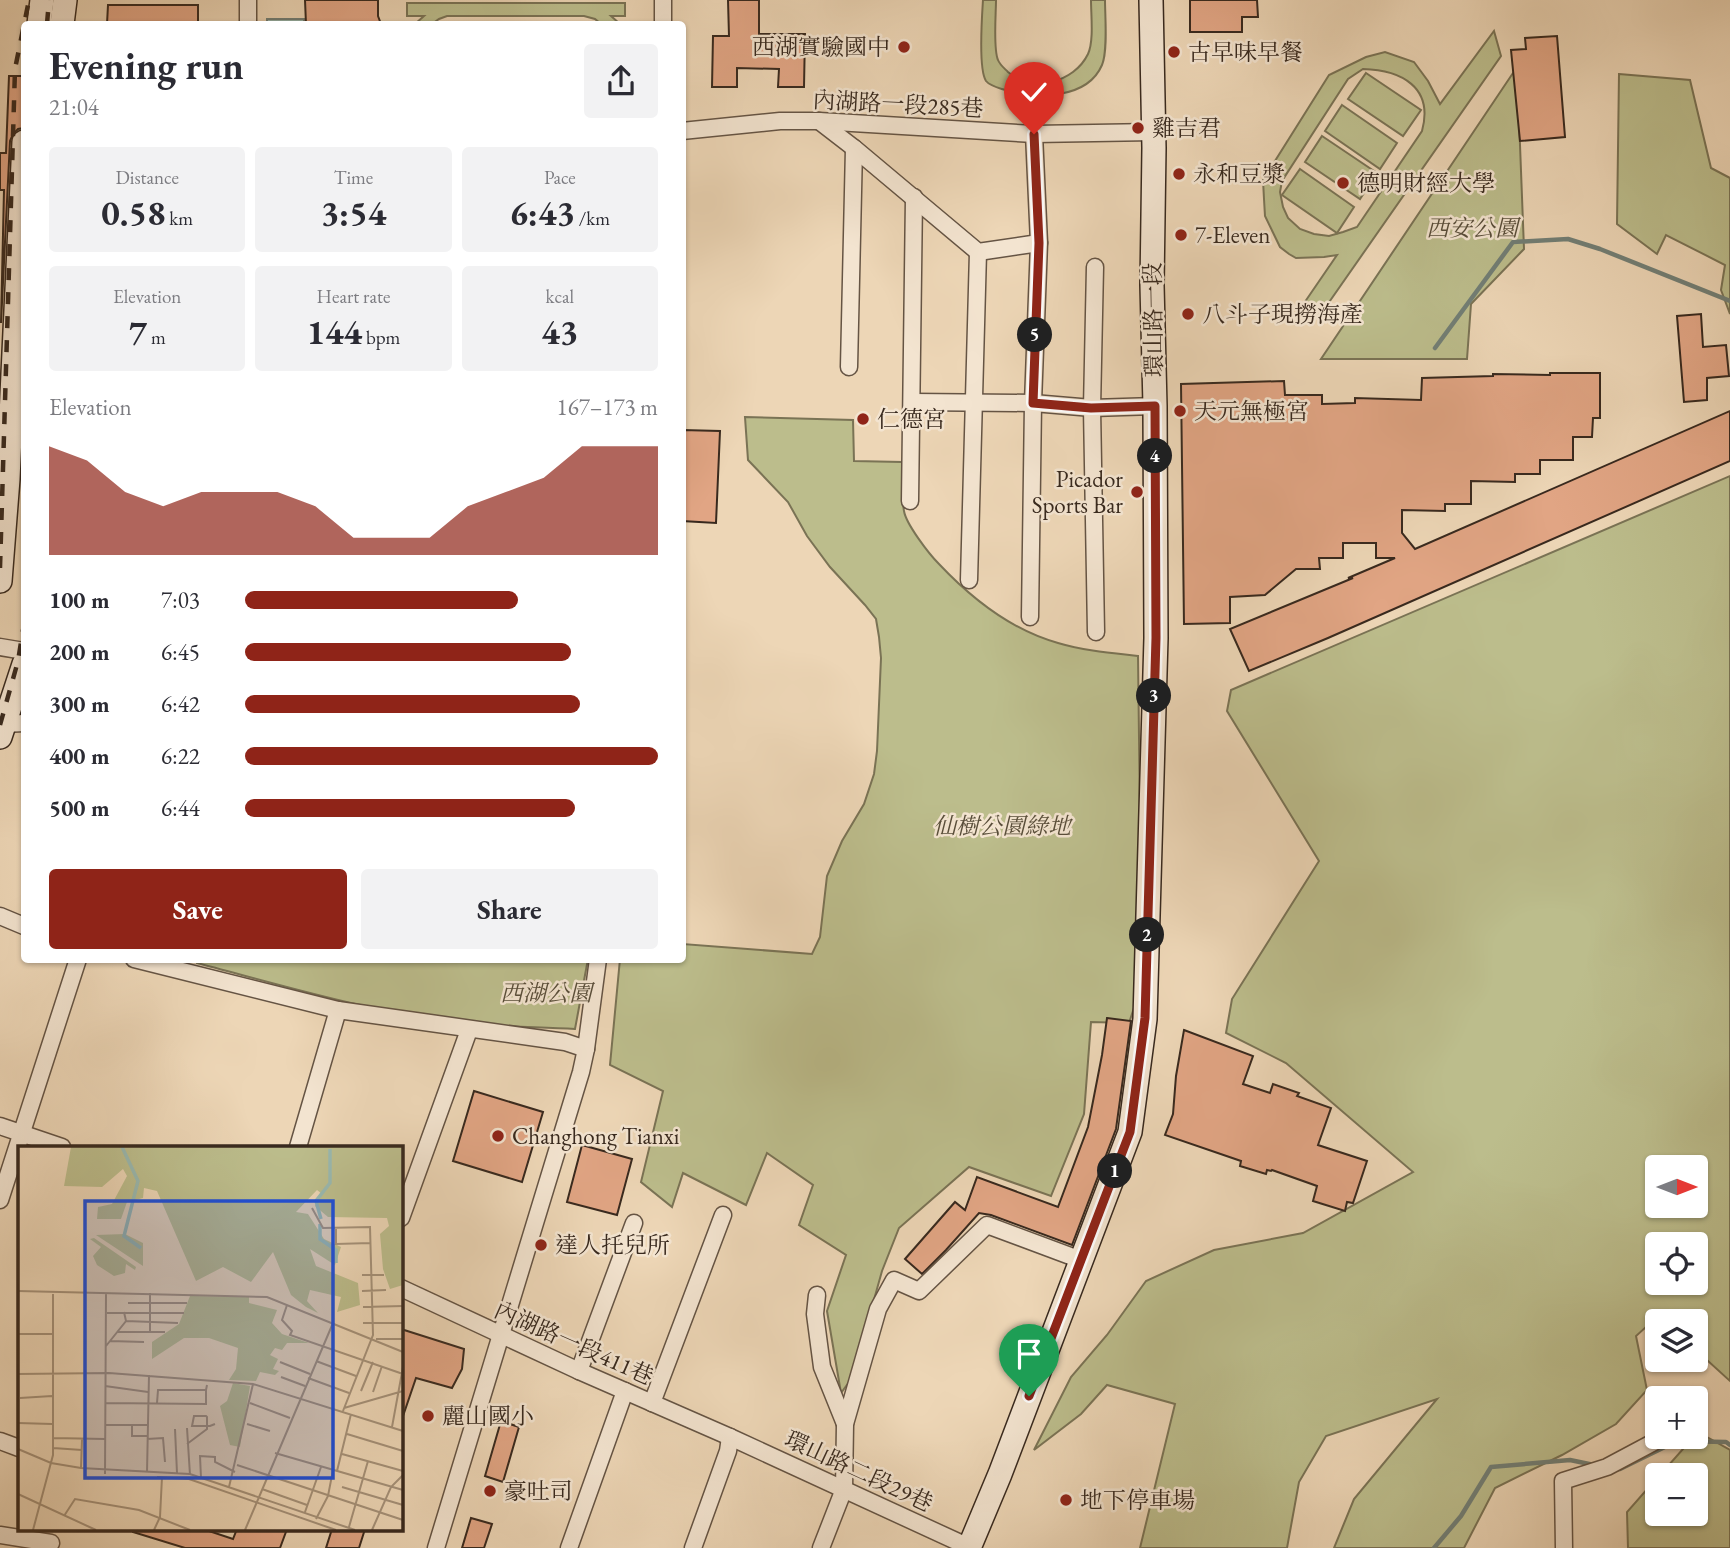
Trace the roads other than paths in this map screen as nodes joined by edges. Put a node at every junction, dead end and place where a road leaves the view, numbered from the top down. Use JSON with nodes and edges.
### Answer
{"nodes":[{"id":1,"x":42,"y":0,"type":"edge"},
{"id":2,"x":65,"y":0,"type":"edge"},
{"id":3,"x":248,"y":0,"type":"edge"},
{"id":4,"x":663,"y":0,"type":"edge"},
{"id":5,"x":1151,"y":0,"type":"edge"},
{"id":6,"x":39,"y":21,"type":"edge"},
{"id":7,"x":62,"y":21,"type":"edge"},
{"id":8,"x":248,"y":21,"type":"edge"},
{"id":9,"x":663,"y":21,"type":"edge"},
{"id":10,"x":819,"y":121,"type":"junction"},
{"id":11,"x":686,"y":131,"type":"edge"},
{"id":12,"x":1154,"y":132,"type":"junction"},
{"id":13,"x":1034,"y":134,"type":"junction"},
{"id":14,"x":854,"y":148,"type":"junction"},
{"id":15,"x":914,"y":197,"type":"junction"},
{"id":16,"x":21,"y":220,"type":"edge"},
{"id":17,"x":1039,"y":243,"type":"junction"},
{"id":18,"x":978,"y":252,"type":"junction"},
{"id":19,"x":1095,"y":267,"type":"dead end"},
{"id":20,"x":849,"y":366,"type":"dead end"},
{"id":21,"x":912,"y":402,"type":"junction"},
{"id":22,"x":975,"y":402,"type":"junction"},
{"id":23,"x":1033,"y":403,"type":"junction"},
{"id":24,"x":1155,"y":406,"type":"junction"},
{"id":25,"x":1091,"y":408,"type":"junction"},
{"id":26,"x":11,"y":479,"type":"edge"},
{"id":27,"x":910,"y":501,"type":"dead end"},
{"id":28,"x":969,"y":580,"type":"dead end"},
{"id":29,"x":0,"y":581,"type":"edge"},
{"id":30,"x":1030,"y":617,"type":"dead end"},
{"id":31,"x":1096,"y":632,"type":"dead end"},
{"id":32,"x":0,"y":647,"type":"edge"},
{"id":33,"x":21,"y":650,"type":"edge"},
{"id":34,"x":21,"y":678,"type":"edge"},
{"id":35,"x":10,"y":728,"type":"edge"},
{"id":36,"x":0,"y":916,"type":"edge"},
{"id":37,"x":21,"y":925,"type":"edge"},
{"id":38,"x":77,"y":963,"type":"edge"},
{"id":39,"x":150,"y":963,"type":"edge"},
{"id":40,"x":597,"y":963,"type":"edge"},
{"id":41,"x":338,"y":1010,"type":"junction"},
{"id":42,"x":469,"y":1030,"type":"junction"},
{"id":43,"x":586,"y":1049,"type":"junction"},
{"id":44,"x":0,"y":1126,"type":"edge"},
{"id":45,"x":23,"y":1133,"type":"junction"},
{"id":46,"x":19,"y":1146,"type":"edge"},
{"id":47,"x":59,"y":1146,"type":"edge"},
{"id":48,"x":298,"y":1146,"type":"edge"},
{"id":49,"x":18,"y":1148,"type":"edge"},
{"id":50,"x":0,"y":1200,"type":"edge"},
{"id":51,"x":402,"y":1215,"type":"edge"},
{"id":52,"x":723,"y":1215,"type":"dead end"},
{"id":53,"x":634,"y":1223,"type":"dead end"},
{"id":54,"x":1082,"y":1259,"type":"junction"},
{"id":55,"x":402,"y":1288,"type":"edge"},
{"id":56,"x":817,"y":1295,"type":"dead end"},
{"id":57,"x":501,"y":1335,"type":"junction"},
{"id":58,"x":579,"y":1371,"type":"junction"},
{"id":59,"x":625,"y":1391,"type":"junction"},
{"id":60,"x":652,"y":1403,"type":"junction"},
{"id":61,"x":845,"y":1424,"type":"junction"},
{"id":62,"x":730,"y":1437,"type":"junction"},
{"id":63,"x":0,"y":1441,"type":"edge"},
{"id":64,"x":1645,"y":1447,"type":"edge"},
{"id":65,"x":18,"y":1448,"type":"edge"},
{"id":66,"x":844,"y":1489,"type":"junction"},
{"id":67,"x":0,"y":1535,"type":"edge"},
{"id":68,"x":52,"y":1540,"type":"edge"},
{"id":69,"x":969,"y":1547,"type":"edge"},
{"id":70,"x":436,"y":1548,"type":"edge"},
{"id":71,"x":569,"y":1548,"type":"edge"},
{"id":72,"x":693,"y":1548,"type":"edge"},
{"id":73,"x":821,"y":1548,"type":"edge"},
{"id":74,"x":1564,"y":1548,"type":"edge"}],
"edges":[{"from":1,"to":6,"type":"street"},
{"from":2,"to":7,"type":"street"},
{"from":3,"to":8,"type":"street"},
{"from":4,"to":9,"type":"street"},
{"from":5,"to":12,"type":"street","name":"環山路一段"},
{"from":10,"to":11,"type":"street","name":"內湖路一段285巷"},
{"from":10,"to":13,"type":"street","name":"內湖路一段285巷"},
{"from":10,"to":14,"type":"street"},
{"from":12,"to":13,"type":"street","name":"內湖路一段285巷"},
{"from":12,"to":24,"type":"street","name":"環山路一段"},
{"from":13,"to":17,"type":"street"},
{"from":14,"to":15,"type":"street"},
{"from":14,"to":20,"type":"street"},
{"from":15,"to":18,"type":"street"},
{"from":15,"to":21,"type":"street"},
{"from":16,"to":26,"type":"street"},
{"from":17,"to":18,"type":"street"},
{"from":17,"to":23,"type":"street"},
{"from":18,"to":22,"type":"street"},
{"from":19,"to":25,"type":"street"},
{"from":21,"to":22,"type":"street"},
{"from":21,"to":27,"type":"street"},
{"from":22,"to":23,"type":"street"},
{"from":22,"to":28,"type":"street"},
{"from":23,"to":25,"type":"street"},
{"from":23,"to":30,"type":"street"},
{"from":24,"to":25,"type":"street"},
{"from":24,"to":54,"type":"street","name":"環山路一段"},
{"from":25,"to":31,"type":"street"},
{"from":26,"to":29,"type":"street"},
{"from":32,"to":33,"type":"street"},
{"from":34,"to":35,"type":"street"},
{"from":36,"to":37,"type":"street"},
{"from":38,"to":45,"type":"street"},
{"from":39,"to":41,"type":"street"},
{"from":40,"to":43,"type":"street"},
{"from":41,"to":42,"type":"street"},
{"from":41,"to":48,"type":"street"},
{"from":42,"to":43,"type":"street"},
{"from":42,"to":51,"type":"street"},
{"from":43,"to":57,"type":"street"},
{"from":44,"to":45,"type":"street"},
{"from":45,"to":46,"type":"street"},
{"from":45,"to":47,"type":"street"},
{"from":49,"to":50,"type":"street"},
{"from":52,"to":60,"type":"street"},
{"from":53,"to":58,"type":"street"},
{"from":54,"to":61,"type":"street"},
{"from":54,"to":69,"type":"street","name":"環山路一段"},
{"from":55,"to":57,"type":"street","name":"內湖路一段411巷"},
{"from":56,"to":61,"type":"street"},
{"from":57,"to":58,"type":"street","name":"內湖路一段411巷"},
{"from":57,"to":70,"type":"street"},
{"from":58,"to":59,"type":"street","name":"內湖路一段411巷"},
{"from":59,"to":60,"type":"street","name":"內湖路一段411巷"},
{"from":59,"to":71,"type":"street"},
{"from":60,"to":62,"type":"street","name":"內湖路一段411巷"},
{"from":61,"to":66,"type":"street"},
{"from":62,"to":66,"type":"street","name":"環山路二段29巷"},
{"from":62,"to":72,"type":"street"},
{"from":63,"to":65,"type":"street"},
{"from":64,"to":74,"type":"street"},
{"from":66,"to":69,"type":"street","name":"環山路二段29巷"},
{"from":66,"to":73,"type":"street"},
{"from":67,"to":68,"type":"street"}]}
